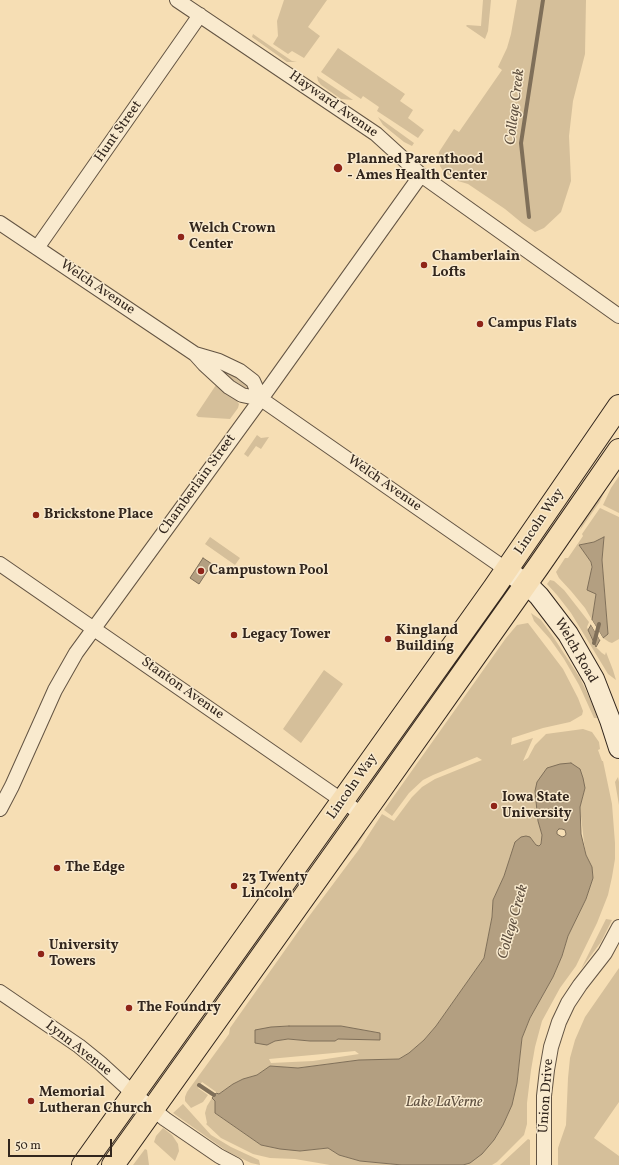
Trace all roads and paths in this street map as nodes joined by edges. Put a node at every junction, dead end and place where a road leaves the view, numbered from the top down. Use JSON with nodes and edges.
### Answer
{"nodes":[{"id":1,"x":177,"y":0,"type":"edge"},
{"id":2,"x":200,"y":15,"type":"junction"},
{"id":3,"x":421,"y":175,"type":"junction"},
{"id":4,"x":0,"y":223,"type":"edge"},
{"id":5,"x":37,"y":248,"type":"junction"},
{"id":6,"x":619,"y":316,"type":"edge"},
{"id":7,"x":195,"y":354,"type":"junction"},
{"id":8,"x":262,"y":399,"type":"junction"},
{"id":9,"x":619,"y":406,"type":"edge"},
{"id":10,"x":619,"y":450,"type":"edge"},
{"id":11,"x":0,"y":564,"type":"edge"},
{"id":12,"x":507,"y":570,"type":"junction"},
{"id":13,"x":526,"y":584,"type":"junction"},
{"id":14,"x":93,"y":628,"type":"junction"},
{"id":15,"x":619,"y":748,"type":"edge"},
{"id":16,"x":343,"y":801,"type":"junction"},
{"id":17,"x":0,"y":809,"type":"edge"},
{"id":18,"x":363,"y":815,"type":"junction"},
{"id":19,"x":619,"y":927,"type":"edge"},
{"id":20,"x":0,"y":992,"type":"edge"},
{"id":21,"x":134,"y":1094,"type":"junction"},
{"id":22,"x":152,"y":1110,"type":"junction"},
{"id":23,"x":83,"y":1165,"type":"edge"},
{"id":24,"x":113,"y":1165,"type":"edge"},
{"id":25,"x":236,"y":1165,"type":"edge"},
{"id":26,"x":544,"y":1165,"type":"edge"}],
"edges":[{"from":1,"to":2,"type":"street","name":"Hayward Avenue"},
{"from":2,"to":3,"type":"street","name":"Hayward Avenue"},
{"from":2,"to":5,"type":"street","name":"Hunt Street"},
{"from":3,"to":6,"type":"street","name":"Hayward Avenue"},
{"from":3,"to":8,"type":"street","name":"Chamberlain Street"},
{"from":4,"to":5,"type":"street","name":"Welch Avenue"},
{"from":5,"to":7,"type":"street","name":"Welch Avenue"},
{"from":7,"to":8,"type":"street","name":"Welch Avenue"},
{"from":7,"to":8,"type":"street","name":"Welch Avenue"},
{"from":8,"to":12,"type":"street","name":"Welch Avenue"},
{"from":8,"to":14,"type":"street","name":"Chamberlain Street"},
{"from":9,"to":12,"type":"main road","name":"Lincoln Way"},
{"from":10,"to":13,"type":"main road","name":"Lincoln Way"},
{"from":11,"to":14,"type":"street","name":"Stanton Avenue"},
{"from":12,"to":13,"type":"street","name":"Welch Road"},
{"from":12,"to":16,"type":"main road","name":"Lincoln Way"},
{"from":13,"to":15,"type":"street","name":"Welch Road"},
{"from":13,"to":18,"type":"main road","name":"Lincoln Way"},
{"from":14,"to":16,"type":"street","name":"Stanton Avenue"},
{"from":14,"to":17,"type":"street","name":"Chamberlain Street"},
{"from":16,"to":18,"type":"street","name":"Stanton Avenue"},
{"from":16,"to":21,"type":"main road","name":"Lincoln Way"},
{"from":18,"to":22,"type":"main road","name":"Lincoln Way"},
{"from":19,"to":26,"type":"street","name":"Union Drive"},
{"from":20,"to":21,"type":"street","name":"Lynn Avenue"},
{"from":21,"to":22,"type":"street","name":"Lynn Avenue"},
{"from":21,"to":23,"type":"main road","name":"Lincoln Way"},
{"from":22,"to":24,"type":"main road","name":"Lincoln Way"},
{"from":22,"to":25,"type":"street","name":"Lynn Avenue"}]}
